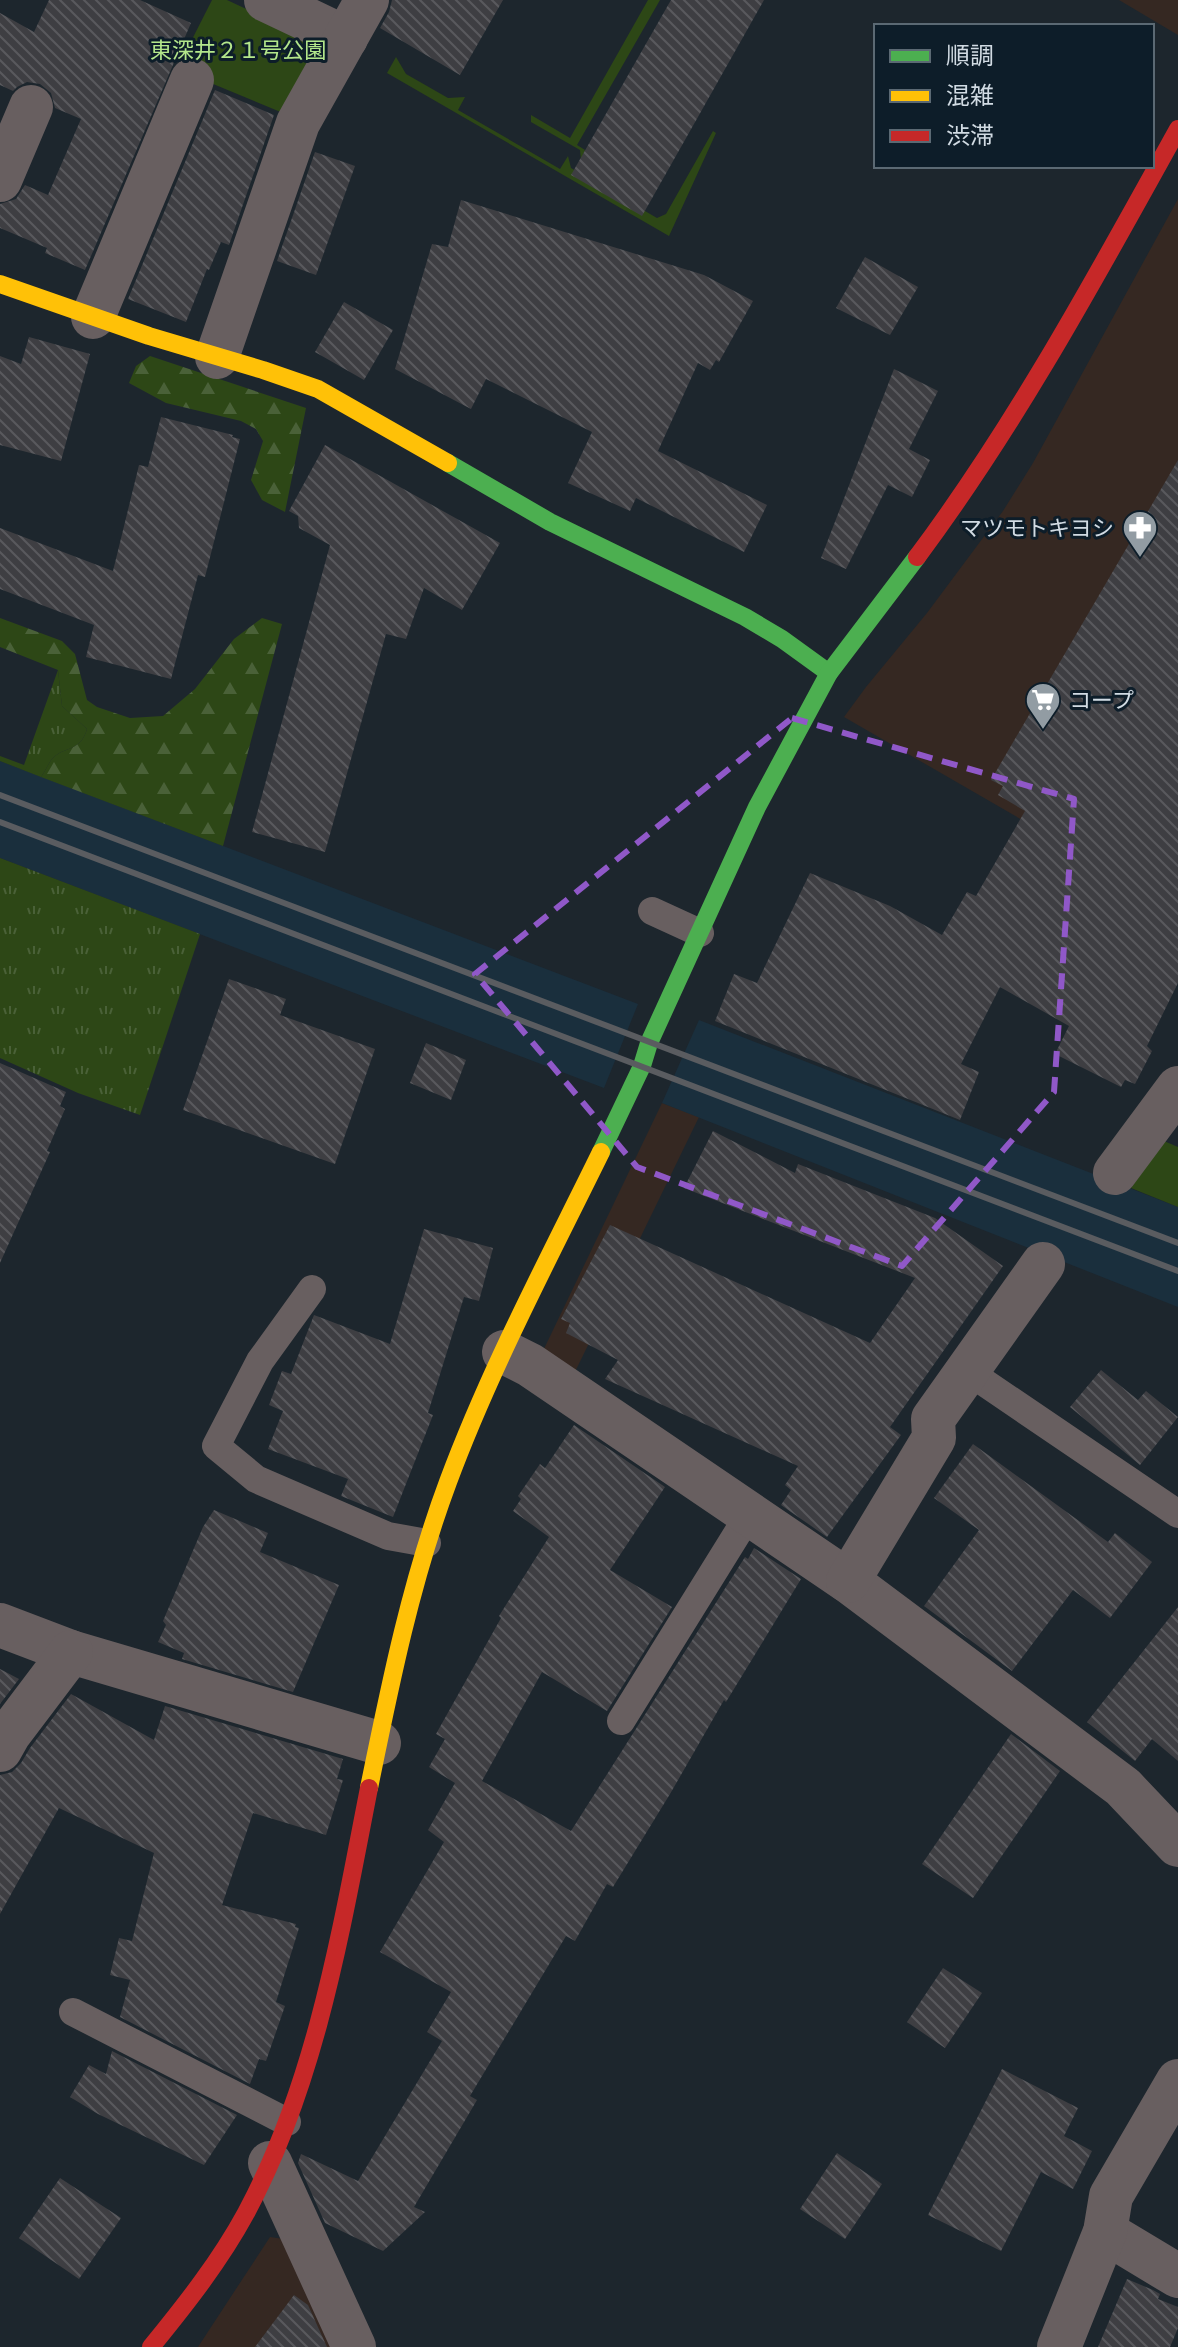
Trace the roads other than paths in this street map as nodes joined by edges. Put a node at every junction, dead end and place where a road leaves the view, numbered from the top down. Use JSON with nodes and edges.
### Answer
{"nodes":[{"id":1,"x":266,"y":0,"type":"edge"},
{"id":2,"x":367,"y":0,"type":"edge"},
{"id":3,"x":346,"y":38,"type":"junction"},
{"id":4,"x":192,"y":80,"type":"dead end"},
{"id":5,"x":31,"y":107,"type":"dead end"},
{"id":6,"x":1178,"y":129,"type":"edge"},
{"id":7,"x":0,"y":180,"type":"edge"},
{"id":8,"x":0,"y":284,"type":"edge"},
{"id":9,"x":93,"y":317,"type":"junction"},
{"id":10,"x":217,"y":357,"type":"junction"},
{"id":11,"x":829,"y":673,"type":"junction"},
{"id":12,"x":652,"y":911,"type":"dead end"},
{"id":13,"x":700,"y":933,"type":"junction"},
{"id":14,"x":1178,"y":1088,"type":"edge"},
{"id":15,"x":1115,"y":1173,"type":"dead end"},
{"id":16,"x":1043,"y":1264,"type":"dead end"},
{"id":17,"x":312,"y":1289,"type":"dead end"},
{"id":18,"x":504,"y":1352,"type":"junction"},
{"id":19,"x":966,"y":1370,"type":"junction"},
{"id":20,"x":750,"y":1513,"type":"junction"},
{"id":21,"x":1178,"y":1514,"type":"edge"},
{"id":22,"x":427,"y":1543,"type":"junction"},
{"id":23,"x":848,"y":1581,"type":"junction"},
{"id":24,"x":0,"y":1625,"type":"edge"},
{"id":25,"x":71,"y":1652,"type":"junction"},
{"id":26,"x":621,"y":1721,"type":"dead end"},
{"id":27,"x":379,"y":1743,"type":"junction"},
{"id":28,"x":0,"y":1750,"type":"edge"},
{"id":29,"x":1178,"y":1845,"type":"edge"},
{"id":30,"x":73,"y":2012,"type":"dead end"},
{"id":31,"x":1178,"y":2081,"type":"edge"},
{"id":32,"x":287,"y":2122,"type":"junction"},
{"id":33,"x":270,"y":2163,"type":"junction"},
{"id":34,"x":1105,"y":2232,"type":"junction"},
{"id":35,"x":1178,"y":2276,"type":"edge"},
{"id":36,"x":151,"y":2347,"type":"edge"},
{"id":37,"x":354,"y":2347,"type":"edge"},
{"id":38,"x":1059,"y":2347,"type":"edge"}],
"edges":[{"from":1,"to":3,"type":"street"},
{"from":2,"to":3,"type":"street"},
{"from":3,"to":10,"type":"street"},
{"from":4,"to":9,"type":"street"},
{"from":5,"to":7,"type":"street"},
{"from":6,"to":11,"type":"street"},
{"from":8,"to":9,"type":"street"},
{"from":9,"to":10,"type":"street"},
{"from":10,"to":11,"type":"street"},
{"from":11,"to":13,"type":"street"},
{"from":12,"to":13,"type":"lane"},
{"from":13,"to":18,"type":"street"},
{"from":14,"to":15,"type":"street"},
{"from":16,"to":19,"type":"street"},
{"from":17,"to":22,"type":"lane"},
{"from":18,"to":20,"type":"street"},
{"from":18,"to":22,"type":"street"},
{"from":19,"to":21,"type":"lane"},
{"from":19,"to":23,"type":"street"},
{"from":20,"to":23,"type":"street"},
{"from":20,"to":26,"type":"lane"},
{"from":22,"to":27,"type":"street"},
{"from":23,"to":29,"type":"street"},
{"from":24,"to":25,"type":"street"},
{"from":25,"to":27,"type":"street"},
{"from":25,"to":28,"type":"street"},
{"from":27,"to":32,"type":"street"},
{"from":30,"to":32,"type":"lane"},
{"from":31,"to":34,"type":"street"},
{"from":32,"to":33,"type":"street"},
{"from":33,"to":36,"type":"street"},
{"from":33,"to":37,"type":"street"},
{"from":34,"to":35,"type":"street"},
{"from":34,"to":38,"type":"street"}]}
